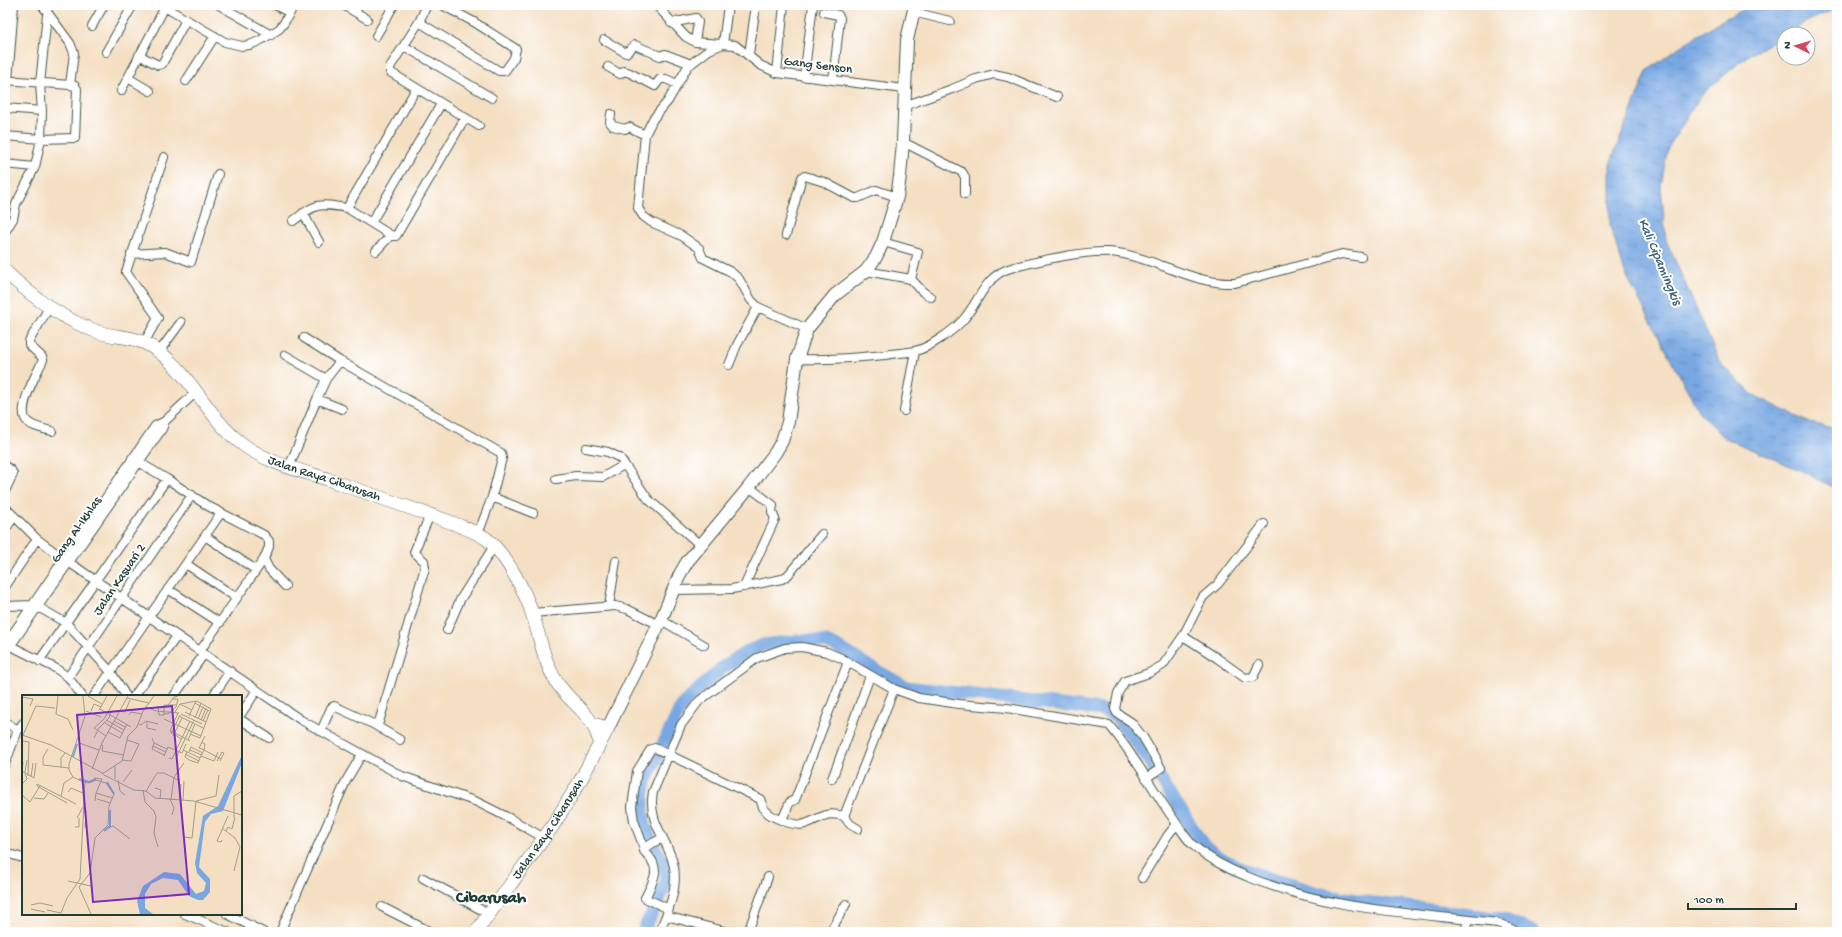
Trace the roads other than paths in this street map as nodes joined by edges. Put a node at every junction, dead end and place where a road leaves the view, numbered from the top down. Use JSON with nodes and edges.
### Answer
{"nodes":[{"id":1,"x":14,"y":5,"type":"edge"},
{"id":2,"x":104,"y":5,"type":"edge"},
{"id":3,"x":133,"y":5,"type":"edge"},
{"id":4,"x":219,"y":5,"type":"edge"},
{"id":5,"x":275,"y":5,"type":"edge"},
{"id":6,"x":294,"y":5,"type":"edge"},
{"id":7,"x":343,"y":5,"type":"edge"},
{"id":8,"x":394,"y":5,"type":"edge"},
{"id":9,"x":428,"y":5,"type":"edge"},
{"id":10,"x":442,"y":5,"type":"edge"},
{"id":11,"x":656,"y":5,"type":"edge"},
{"id":12,"x":728,"y":5,"type":"edge"},
{"id":13,"x":756,"y":5,"type":"edge"},
{"id":14,"x":784,"y":5,"type":"edge"},
{"id":15,"x":813,"y":5,"type":"edge"},
{"id":16,"x":164,"y":6,"type":"edge"},
{"id":17,"x":46,"y":7,"type":"edge"},
{"id":18,"x":914,"y":7,"type":"edge"},
{"id":19,"x":357,"y":8,"type":"edge"},
{"id":20,"x":824,"y":12,"type":"dead end"},
{"id":21,"x":290,"y":13,"type":"junction"},
{"id":22,"x":368,"y":19,"type":"dead end"},
{"id":23,"x":186,"y":20,"type":"junction"},
{"id":24,"x":950,"y":21,"type":"dead end"},
{"id":25,"x":419,"y":22,"type":"junction"},
{"id":26,"x":671,"y":23,"type":"junction"},
{"id":27,"x":92,"y":26,"type":"dead end"},
{"id":28,"x":271,"y":35,"type":"junction"},
{"id":29,"x":214,"y":36,"type":"junction"},
{"id":30,"x":376,"y":36,"type":"dead end"},
{"id":31,"x":604,"y":40,"type":"dead end"},
{"id":32,"x":696,"y":42,"type":"junction"},
{"id":33,"x":723,"y":44,"type":"junction"},
{"id":34,"x":404,"y":46,"type":"junction"},
{"id":35,"x":106,"y":52,"type":"dead end"},
{"id":36,"x":749,"y":54,"type":"junction"},
{"id":37,"x":139,"y":55,"type":"junction"},
{"id":38,"x":691,"y":64,"type":"junction"},
{"id":39,"x":608,"y":67,"type":"dead end"},
{"id":40,"x":776,"y":73,"type":"junction"},
{"id":41,"x":804,"y":77,"type":"junction"},
{"id":42,"x":128,"y":78,"type":"junction"},
{"id":43,"x":6,"y":80,"type":"edge"},
{"id":44,"x":833,"y":80,"type":"junction"},
{"id":45,"x":186,"y":81,"type":"dead end"},
{"id":46,"x":40,"y":84,"type":"junction"},
{"id":47,"x":677,"y":84,"type":"junction"},
{"id":48,"x":70,"y":85,"type":"junction"},
{"id":49,"x":416,"y":89,"type":"junction"},
{"id":50,"x":904,"y":89,"type":"junction"},
{"id":51,"x":121,"y":91,"type":"dead end"},
{"id":52,"x":150,"y":91,"type":"dead end"},
{"id":53,"x":1057,"y":97,"type":"dead end"},
{"id":54,"x":492,"y":98,"type":"dead end"},
{"id":55,"x":441,"y":104,"type":"junction"},
{"id":56,"x":904,"y":106,"type":"junction"},
{"id":57,"x":5,"y":108,"type":"edge"},
{"id":58,"x":42,"y":111,"type":"junction"},
{"id":59,"x":611,"y":114,"type":"dead end"},
{"id":60,"x":465,"y":118,"type":"junction"},
{"id":61,"x":479,"y":126,"type":"dead end"},
{"id":62,"x":645,"y":135,"type":"junction"},
{"id":63,"x":5,"y":136,"type":"edge"},
{"id":64,"x":41,"y":139,"type":"junction"},
{"id":65,"x":903,"y":142,"type":"junction"},
{"id":66,"x":164,"y":157,"type":"dead end"},
{"id":67,"x":5,"y":164,"type":"edge"},
{"id":68,"x":35,"y":167,"type":"junction"},
{"id":69,"x":218,"y":174,"type":"dead end"},
{"id":70,"x":965,"y":194,"type":"dead end"},
{"id":71,"x":897,"y":197,"type":"junction"},
{"id":72,"x":347,"y":208,"type":"junction"},
{"id":73,"x":303,"y":213,"type":"junction"},
{"id":74,"x":9,"y":219,"type":"edge"},
{"id":75,"x":293,"y":221,"type":"dead end"},
{"id":76,"x":371,"y":223,"type":"junction"},
{"id":77,"x":5,"y":232,"type":"edge"},
{"id":78,"x":391,"y":235,"type":"junction"},
{"id":79,"x":786,"y":235,"type":"dead end"},
{"id":80,"x":319,"y":242,"type":"dead end"},
{"id":81,"x":883,"y":242,"type":"junction"},
{"id":82,"x":376,"y":252,"type":"dead end"},
{"id":83,"x":130,"y":254,"type":"junction"},
{"id":84,"x":1361,"y":257,"type":"dead end"},
{"id":85,"x":5,"y":271,"type":"edge"},
{"id":86,"x":866,"y":271,"type":"junction"},
{"id":87,"x":911,"y":280,"type":"junction"},
{"id":88,"x":930,"y":297,"type":"dead end"},
{"id":89,"x":50,"y":306,"type":"junction"},
{"id":90,"x":758,"y":307,"type":"junction"},
{"id":91,"x":181,"y":322,"type":"dead end"},
{"id":92,"x":807,"y":329,"type":"junction"},
{"id":93,"x":304,"y":338,"type":"dead end"},
{"id":94,"x":144,"y":343,"type":"junction"},
{"id":95,"x":915,"y":351,"type":"junction"},
{"id":96,"x":159,"y":352,"type":"junction"},
{"id":97,"x":285,"y":355,"type":"dead end"},
{"id":98,"x":797,"y":359,"type":"junction"},
{"id":99,"x":340,"y":361,"type":"junction"},
{"id":100,"x":729,"y":364,"type":"dead end"},
{"id":101,"x":326,"y":379,"type":"junction"},
{"id":102,"x":196,"y":392,"type":"junction"},
{"id":103,"x":317,"y":398,"type":"junction"},
{"id":104,"x":342,"y":409,"type":"dead end"},
{"id":105,"x":904,"y":411,"type":"dead end"},
{"id":106,"x":52,"y":431,"type":"dead end"},
{"id":107,"x":586,"y":448,"type":"dead end"},
{"id":108,"x":136,"y":460,"type":"junction"},
{"id":109,"x":624,"y":465,"type":"junction"},
{"id":110,"x":5,"y":466,"type":"edge"},
{"id":111,"x":289,"y":467,"type":"junction"},
{"id":112,"x":167,"y":479,"type":"junction"},
{"id":113,"x":556,"y":479,"type":"dead end"},
{"id":114,"x":750,"y":487,"type":"junction"},
{"id":115,"x":5,"y":491,"type":"edge"},
{"id":116,"x":192,"y":495,"type":"junction"},
{"id":117,"x":492,"y":497,"type":"junction"},
{"id":118,"x":5,"y":506,"type":"edge"},
{"id":119,"x":533,"y":513,"type":"dead end"},
{"id":120,"x":221,"y":514,"type":"junction"},
{"id":121,"x":430,"y":515,"type":"junction"},
{"id":122,"x":14,"y":517,"type":"junction"},
{"id":123,"x":1264,"y":524,"type":"dead end"},
{"id":124,"x":5,"y":530,"type":"edge"},
{"id":125,"x":478,"y":534,"type":"junction"},
{"id":126,"x":822,"y":534,"type":"dead end"},
{"id":127,"x":205,"y":536,"type":"junction"},
{"id":128,"x":37,"y":539,"type":"junction"},
{"id":129,"x":700,"y":545,"type":"junction"},
{"id":130,"x":494,"y":546,"type":"junction"},
{"id":131,"x":264,"y":559,"type":"junction"},
{"id":132,"x":66,"y":561,"type":"junction"},
{"id":133,"x":616,"y":561,"type":"dead end"},
{"id":134,"x":186,"y":564,"type":"junction"},
{"id":135,"x":256,"y":570,"type":"junction"},
{"id":136,"x":96,"y":580,"type":"junction"},
{"id":137,"x":285,"y":586,"type":"dead end"},
{"id":138,"x":5,"y":587,"type":"edge"},
{"id":139,"x":744,"y":587,"type":"junction"},
{"id":140,"x":168,"y":589,"type":"junction"},
{"id":141,"x":674,"y":590,"type":"junction"},
{"id":142,"x":237,"y":598,"type":"junction"},
{"id":143,"x":122,"y":599,"type":"junction"},
{"id":144,"x":5,"y":606,"type":"edge"},
{"id":145,"x":35,"y":606,"type":"junction"},
{"id":146,"x":609,"y":606,"type":"junction"},
{"id":147,"x":532,"y":613,"type":"junction"},
{"id":148,"x":149,"y":617,"type":"junction"},
{"id":149,"x":660,"y":622,"type":"junction"},
{"id":150,"x":66,"y":623,"type":"junction"},
{"id":151,"x":220,"y":623,"type":"junction"},
{"id":152,"x":447,"y":630,"type":"dead end"},
{"id":153,"x":177,"y":636,"type":"junction"},
{"id":154,"x":1182,"y":636,"type":"junction"},
{"id":155,"x":6,"y":645,"type":"edge"},
{"id":156,"x":704,"y":645,"type":"dead end"},
{"id":157,"x":88,"y":648,"type":"junction"},
{"id":158,"x":202,"y":652,"type":"junction"},
{"id":159,"x":39,"y":661,"type":"junction"},
{"id":160,"x":848,"y":662,"type":"junction"},
{"id":161,"x":1259,"y":665,"type":"dead end"},
{"id":162,"x":230,"y":671,"type":"junction"},
{"id":163,"x":111,"y":672,"type":"junction"},
{"id":164,"x":870,"y":676,"type":"junction"},
{"id":165,"x":68,"y":677,"type":"junction"},
{"id":166,"x":894,"y":689,"type":"junction"},
{"id":167,"x":257,"y":690,"type":"junction"},
{"id":168,"x":81,"y":695,"type":"edge"},
{"id":169,"x":95,"y":695,"type":"edge"},
{"id":170,"x":125,"y":695,"type":"edge"},
{"id":171,"x":135,"y":695,"type":"edge"},
{"id":172,"x":175,"y":695,"type":"edge"},
{"id":173,"x":214,"y":695,"type":"edge"},
{"id":174,"x":242,"y":712,"type":"edge"},
{"id":175,"x":242,"y":721,"type":"edge"},
{"id":176,"x":5,"y":722,"type":"edge"},
{"id":177,"x":373,"y":724,"type":"junction"},
{"id":178,"x":593,"y":724,"type":"junction"},
{"id":179,"x":21,"y":727,"type":"edge"},
{"id":180,"x":608,"y":728,"type":"junction"},
{"id":181,"x":321,"y":731,"type":"junction"},
{"id":182,"x":269,"y":738,"type":"dead end"},
{"id":183,"x":400,"y":740,"type":"dead end"},
{"id":184,"x":600,"y":742,"type":"junction"},
{"id":185,"x":663,"y":751,"type":"junction"},
{"id":186,"x":362,"y":754,"type":"junction"},
{"id":187,"x":6,"y":761,"type":"edge"},
{"id":188,"x":1149,"y":777,"type":"junction"},
{"id":189,"x":832,"y":779,"type":"dead end"},
{"id":190,"x":844,"y":816,"type":"junction"},
{"id":191,"x":782,"y":820,"type":"junction"},
{"id":192,"x":1178,"y":824,"type":"junction"},
{"id":193,"x":858,"y":829,"type":"dead end"},
{"id":194,"x":544,"y":838,"type":"junction"},
{"id":195,"x":660,"y":839,"type":"junction"},
{"id":196,"x":645,"y":847,"type":"junction"},
{"id":197,"x":5,"y":853,"type":"edge"},
{"id":198,"x":22,"y":858,"type":"edge"},
{"id":199,"x":768,"y":877,"type":"dead end"},
{"id":200,"x":423,"y":878,"type":"dead end"},
{"id":201,"x":1142,"y":878,"type":"dead end"},
{"id":202,"x":846,"y":904,"type":"dead end"},
{"id":203,"x":382,"y":906,"type":"dead end"},
{"id":204,"x":668,"y":912,"type":"junction"},
{"id":205,"x":489,"y":914,"type":"junction"},
{"id":206,"x":187,"y":915,"type":"edge"},
{"id":207,"x":229,"y":915,"type":"edge"},
{"id":208,"x":1468,"y":920,"type":"junction"},
{"id":209,"x":250,"y":928,"type":"edge"},
{"id":210,"x":1513,"y":931,"type":"edge"},
{"id":211,"x":228,"y":932,"type":"edge"},
{"id":212,"x":263,"y":932,"type":"edge"},
{"id":213,"x":280,"y":932,"type":"edge"},
{"id":214,"x":431,"y":932,"type":"edge"},
{"id":215,"x":476,"y":932,"type":"edge"},
{"id":216,"x":659,"y":932,"type":"edge"},
{"id":217,"x":728,"y":932,"type":"edge"},
{"id":218,"x":748,"y":932,"type":"edge"},
{"id":219,"x":830,"y":932,"type":"edge"},
{"id":220,"x":1466,"y":932,"type":"edge"}],
"edges":[{"from":1,"to":43,"type":"street"},
{"from":2,"to":27,"type":"street"},
{"from":3,"to":35,"type":"street"},
{"from":4,"to":28,"type":"street"},
{"from":5,"to":21,"type":"street"},
{"from":6,"to":21,"type":"street"},
{"from":7,"to":19,"type":"street"},
{"from":8,"to":30,"type":"street"},
{"from":9,"to":25,"type":"street"},
{"from":10,"to":25,"type":"street"},
{"from":11,"to":26,"type":"street","name":"Gang Senson"},
{"from":12,"to":33,"type":"street"},
{"from":13,"to":36,"type":"street"},
{"from":14,"to":40,"type":"street"},
{"from":15,"to":41,"type":"street"},
{"from":16,"to":23,"type":"street"},
{"from":16,"to":37,"type":"street"},
{"from":17,"to":46,"type":"street"},
{"from":17,"to":48,"type":"street"},
{"from":18,"to":24,"type":"street"},
{"from":18,"to":50,"type":"street"},
{"from":19,"to":22,"type":"street"},
{"from":20,"to":44,"type":"street"},
{"from":21,"to":28,"type":"street"},
{"from":23,"to":29,"type":"street"},
{"from":23,"to":37,"type":"street"},
{"from":25,"to":34,"type":"street"},
{"from":26,"to":32,"type":"street","name":"Gang Senson"},
{"from":26,"to":32,"type":"street"},
{"from":28,"to":29,"type":"street"},
{"from":29,"to":45,"type":"street"},
{"from":31,"to":38,"type":"street"},
{"from":32,"to":33,"type":"street","name":"Gang Senson"},
{"from":33,"to":36,"type":"street","name":"Gang Senson"},
{"from":33,"to":38,"type":"street"},
{"from":34,"to":49,"type":"street"},
{"from":34,"to":54,"type":"street"},
{"from":36,"to":40,"type":"street","name":"Gang Senson"},
{"from":37,"to":42,"type":"street"},
{"from":38,"to":47,"type":"street"},
{"from":39,"to":47,"type":"street"},
{"from":40,"to":41,"type":"street","name":"Gang Senson"},
{"from":41,"to":44,"type":"street","name":"Gang Senson"},
{"from":42,"to":51,"type":"street"},
{"from":42,"to":52,"type":"street"},
{"from":43,"to":46,"type":"street"},
{"from":44,"to":50,"type":"street","name":"Gang Senson"},
{"from":46,"to":48,"type":"street"},
{"from":46,"to":58,"type":"street"},
{"from":47,"to":62,"type":"street"},
{"from":48,"to":64,"type":"street"},
{"from":49,"to":55,"type":"street"},
{"from":49,"to":72,"type":"street"},
{"from":50,"to":56,"type":"street"},
{"from":53,"to":56,"type":"street"},
{"from":55,"to":60,"type":"street"},
{"from":55,"to":76,"type":"street"},
{"from":56,"to":65,"type":"street"},
{"from":57,"to":58,"type":"street"},
{"from":58,"to":64,"type":"street"},
{"from":59,"to":62,"type":"street"},
{"from":60,"to":61,"type":"street"},
{"from":60,"to":78,"type":"street"},
{"from":62,"to":90,"type":"street"},
{"from":63,"to":64,"type":"street"},
{"from":64,"to":68,"type":"street"},
{"from":65,"to":70,"type":"street"},
{"from":65,"to":71,"type":"street"},
{"from":66,"to":83,"type":"street"},
{"from":67,"to":68,"type":"street"},
{"from":68,"to":74,"type":"street"},
{"from":69,"to":83,"type":"street"},
{"from":71,"to":79,"type":"street"},
{"from":71,"to":81,"type":"street"},
{"from":72,"to":73,"type":"street"},
{"from":72,"to":76,"type":"street"},
{"from":73,"to":75,"type":"street"},
{"from":73,"to":80,"type":"street"},
{"from":74,"to":77,"type":"street"},
{"from":76,"to":78,"type":"street"},
{"from":78,"to":82,"type":"street"},
{"from":81,"to":86,"type":"street"},
{"from":81,"to":87,"type":"street"},
{"from":83,"to":94,"type":"street"},
{"from":84,"to":95,"type":"street"},
{"from":85,"to":89,"type":"main road","name":"Jalan Raya Cibarusah"},
{"from":86,"to":87,"type":"street"},
{"from":86,"to":92,"type":"street"},
{"from":87,"to":88,"type":"street"},
{"from":89,"to":94,"type":"main road","name":"Jalan Raya Cibarusah"},
{"from":89,"to":106,"type":"street"},
{"from":90,"to":92,"type":"street"},
{"from":90,"to":100,"type":"street"},
{"from":91,"to":96,"type":"street"},
{"from":92,"to":98,"type":"street"},
{"from":93,"to":99,"type":"street"},
{"from":94,"to":96,"type":"main road","name":"Jalan Raya Cibarusah"},
{"from":95,"to":98,"type":"street"},
{"from":95,"to":105,"type":"street"},
{"from":96,"to":102,"type":"main road","name":"Jalan Raya Cibarusah"},
{"from":97,"to":101,"type":"street"},
{"from":98,"to":114,"type":"street"},
{"from":99,"to":101,"type":"street"},
{"from":99,"to":117,"type":"street"},
{"from":101,"to":103,"type":"street"},
{"from":102,"to":108,"type":"street","name":"Gang Al-Ikhlas"},
{"from":102,"to":111,"type":"main road","name":"Jalan Raya Cibarusah"},
{"from":103,"to":104,"type":"street"},
{"from":103,"to":111,"type":"street"},
{"from":107,"to":109,"type":"street"},
{"from":108,"to":112,"type":"street"},
{"from":108,"to":132,"type":"street","name":"Gang Al-Ikhlas"},
{"from":109,"to":113,"type":"street"},
{"from":109,"to":129,"type":"street"},
{"from":110,"to":115,"type":"street"},
{"from":111,"to":121,"type":"main road","name":"Jalan Raya Cibarusah"},
{"from":112,"to":116,"type":"street"},
{"from":112,"to":136,"type":"street"},
{"from":114,"to":129,"type":"street"},
{"from":114,"to":139,"type":"street"},
{"from":116,"to":120,"type":"street"},
{"from":116,"to":143,"type":"street","name":"Jalan Kasuari 2"},
{"from":117,"to":119,"type":"street"},
{"from":117,"to":125,"type":"street"},
{"from":118,"to":122,"type":"street"},
{"from":120,"to":127,"type":"street"},
{"from":120,"to":131,"type":"street"},
{"from":121,"to":125,"type":"main road","name":"Jalan Raya Cibarusah"},
{"from":121,"to":177,"type":"street"},
{"from":122,"to":124,"type":"street"},
{"from":122,"to":128,"type":"street"},
{"from":123,"to":154,"type":"street"},
{"from":125,"to":130,"type":"main road","name":"Jalan Raya Cibarusah"},
{"from":126,"to":139,"type":"street"},
{"from":127,"to":134,"type":"street"},
{"from":127,"to":135,"type":"street"},
{"from":128,"to":132,"type":"street"},
{"from":128,"to":138,"type":"street"},
{"from":129,"to":141,"type":"street"},
{"from":130,"to":147,"type":"main road","name":"Jalan Raya Cibarusah"},
{"from":130,"to":152,"type":"street"},
{"from":131,"to":135,"type":"street"},
{"from":131,"to":137,"type":"street"},
{"from":132,"to":136,"type":"street"},
{"from":132,"to":145,"type":"street","name":"Gang Al-Ikhlas"},
{"from":133,"to":146,"type":"street"},
{"from":134,"to":140,"type":"street"},
{"from":134,"to":142,"type":"street"},
{"from":135,"to":142,"type":"street"},
{"from":136,"to":143,"type":"street"},
{"from":136,"to":150,"type":"street"},
{"from":139,"to":141,"type":"street"},
{"from":140,"to":148,"type":"street"},
{"from":140,"to":151,"type":"street"},
{"from":141,"to":149,"type":"street"},
{"from":142,"to":151,"type":"street"},
{"from":143,"to":148,"type":"street"},
{"from":143,"to":157,"type":"street","name":"Jalan Kasuari 2"},
{"from":144,"to":145,"type":"street"},
{"from":145,"to":150,"type":"street"},
{"from":145,"to":155,"type":"street","name":"Gang Al-Ikhlas"},
{"from":146,"to":147,"type":"street"},
{"from":146,"to":149,"type":"street"},
{"from":147,"to":178,"type":"main road","name":"Jalan Raya Cibarusah"},
{"from":148,"to":153,"type":"street"},
{"from":148,"to":163,"type":"street"},
{"from":149,"to":156,"type":"street"},
{"from":149,"to":180,"type":"street"},
{"from":150,"to":157,"type":"street"},
{"from":150,"to":159,"type":"street"},
{"from":151,"to":158,"type":"street"},
{"from":153,"to":158,"type":"street"},
{"from":153,"to":171,"type":"street"},
{"from":154,"to":161,"type":"street"},
{"from":154,"to":188,"type":"street"},
{"from":155,"to":159,"type":"street"},
{"from":157,"to":163,"type":"street"},
{"from":157,"to":165,"type":"street","name":"Jalan Kasuari 2"},
{"from":158,"to":162,"type":"street"},
{"from":158,"to":172,"type":"street"},
{"from":159,"to":165,"type":"street"},
{"from":160,"to":164,"type":"street"},
{"from":160,"to":185,"type":"street"},
{"from":160,"to":191,"type":"street"},
{"from":162,"to":167,"type":"street"},
{"from":162,"to":173,"type":"street"},
{"from":163,"to":169,"type":"street"},
{"from":163,"to":170,"type":"street"},
{"from":164,"to":166,"type":"street"},
{"from":164,"to":189,"type":"street"},
{"from":165,"to":168,"type":"street"},
{"from":166,"to":188,"type":"street"},
{"from":166,"to":190,"type":"street"},
{"from":167,"to":174,"type":"street"},
{"from":167,"to":181,"type":"street"},
{"from":175,"to":182,"type":"street"},
{"from":176,"to":179,"type":"street"},
{"from":177,"to":181,"type":"street"},
{"from":177,"to":183,"type":"street"},
{"from":178,"to":180,"type":"main road"},
{"from":178,"to":184,"type":"main road","name":"Jalan Raya Cibarusah"},
{"from":179,"to":187,"type":"street"},
{"from":180,"to":184,"type":"main road","name":"Jalan Raya Cibarusah"},
{"from":181,"to":186,"type":"street"},
{"from":184,"to":194,"type":"main road","name":"Jalan Raya Cibarusah"},
{"from":185,"to":191,"type":"street"},
{"from":185,"to":195,"type":"street"},
{"from":185,"to":196,"type":"street"},
{"from":186,"to":194,"type":"street"},
{"from":186,"to":213,"type":"street"},
{"from":188,"to":192,"type":"street"},
{"from":190,"to":191,"type":"street"},
{"from":190,"to":193,"type":"street"},
{"from":192,"to":201,"type":"street"},
{"from":192,"to":208,"type":"street"},
{"from":194,"to":205,"type":"main road","name":"Jalan Raya Cibarusah"},
{"from":195,"to":196,"type":"street"},
{"from":195,"to":204,"type":"street"},
{"from":196,"to":204,"type":"street"},
{"from":197,"to":198,"type":"street"},
{"from":199,"to":218,"type":"street"},
{"from":200,"to":205,"type":"street"},
{"from":202,"to":219,"type":"street"},
{"from":203,"to":214,"type":"street"},
{"from":204,"to":216,"type":"street"},
{"from":204,"to":217,"type":"street"},
{"from":205,"to":215,"type":"main road","name":"Jalan Raya Cibarusah"},
{"from":206,"to":211,"type":"street"},
{"from":207,"to":209,"type":"street"},
{"from":208,"to":210,"type":"street"},
{"from":208,"to":220,"type":"street"},
{"from":209,"to":212,"type":"street"}]}
